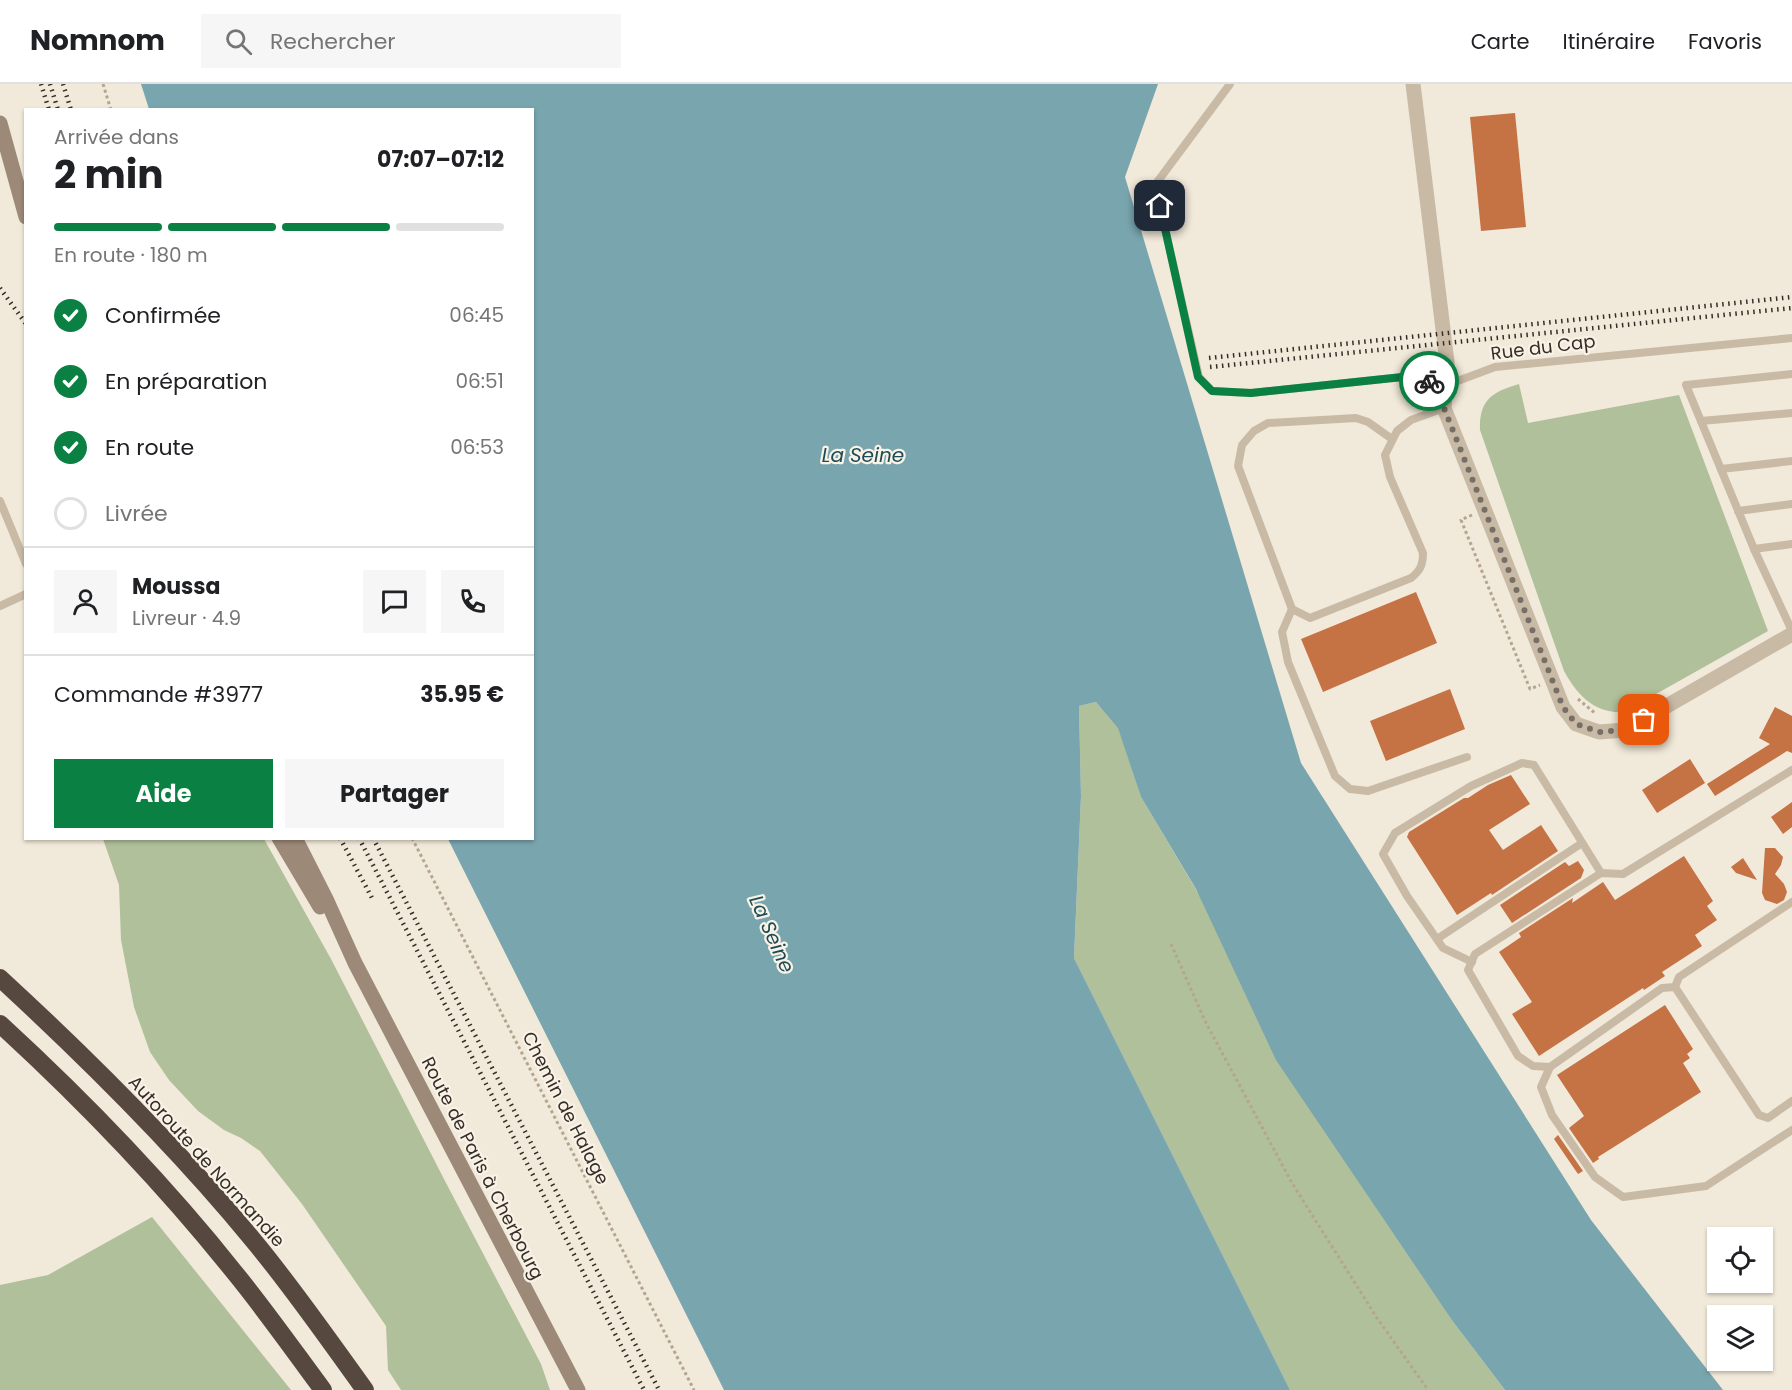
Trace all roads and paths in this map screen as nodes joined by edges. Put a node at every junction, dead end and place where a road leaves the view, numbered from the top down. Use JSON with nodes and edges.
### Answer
{"nodes":[{"id":1,"x":103,"y":84,"type":"edge"},
{"id":2,"x":1230,"y":84,"type":"edge"},
{"id":3,"x":1413,"y":84,"type":"edge"},
{"id":4,"x":110,"y":108,"type":"edge"},
{"id":5,"x":0,"y":123,"type":"edge"},
{"id":6,"x":24,"y":210,"type":"edge"},
{"id":7,"x":1792,"y":338,"type":"edge"},
{"id":8,"x":1792,"y":374,"type":"edge"},
{"id":9,"x":1447,"y":385,"type":"junction"},
{"id":10,"x":1444,"y":408,"type":"junction"},
{"id":11,"x":1792,"y":413,"type":"edge"},
{"id":12,"x":1701,"y":422,"type":"junction"},
{"id":13,"x":1392,"y":439,"type":"junction"},
{"id":14,"x":1792,"y":461,"type":"edge"},
{"id":15,"x":1721,"y":470,"type":"junction"},
{"id":16,"x":0,"y":501,"type":"edge"},
{"id":17,"x":1792,"y":504,"type":"edge"},
{"id":18,"x":1485,"y":510,"type":"junction"},
{"id":19,"x":1738,"y":511,"type":"junction"},
{"id":20,"x":1792,"y":544,"type":"edge"},
{"id":21,"x":1754,"y":549,"type":"junction"},
{"id":22,"x":24,"y":559,"type":"edge"},
{"id":23,"x":24,"y":595,"type":"edge"},
{"id":24,"x":0,"y":606,"type":"edge"},
{"id":25,"x":1292,"y":609,"type":"junction"},
{"id":26,"x":1792,"y":633,"type":"edge"},
{"id":27,"x":1552,"y":680,"type":"junction"},
{"id":28,"x":1574,"y":693,"type":"dead end"},
{"id":29,"x":1605,"y":716,"type":"dead end"},
{"id":30,"x":1467,"y":757,"type":"dead end"},
{"id":31,"x":1792,"y":770,"type":"edge"},
{"id":32,"x":280,"y":840,"type":"edge"},
{"id":33,"x":296,"y":840,"type":"edge"},
{"id":34,"x":413,"y":840,"type":"edge"},
{"id":35,"x":1582,"y":843,"type":"junction"},
{"id":36,"x":1601,"y":873,"type":"junction"},
{"id":37,"x":1792,"y":902,"type":"edge"},
{"id":38,"x":1437,"y":939,"type":"junction"},
{"id":39,"x":1171,"y":944,"type":"dead end"},
{"id":40,"x":1472,"y":962,"type":"junction"},
{"id":41,"x":355,"y":963,"type":"junction"},
{"id":42,"x":0,"y":978,"type":"edge"},
{"id":43,"x":1675,"y":987,"type":"junction"},
{"id":44,"x":0,"y":1024,"type":"edge"},
{"id":45,"x":1550,"y":1067,"type":"junction"},
{"id":46,"x":1792,"y":1101,"type":"edge"},
{"id":47,"x":1792,"y":1130,"type":"edge"},
{"id":48,"x":323,"y":1390,"type":"edge"},
{"id":49,"x":364,"y":1390,"type":"edge"},
{"id":50,"x":578,"y":1390,"type":"edge"},
{"id":51,"x":694,"y":1390,"type":"edge"},
{"id":52,"x":1428,"y":1390,"type":"edge"}],
"edges":[{"from":1,"to":4,"type":"path"},
{"from":2,"to":9,"type":"lane"},
{"from":3,"to":9,"type":"street"},
{"from":5,"to":6,"type":"main road"},
{"from":7,"to":9,"type":"lane","name":"Rue du Cap"},
{"from":8,"to":12,"type":"lane"},
{"from":9,"to":10,"type":"street"},
{"from":10,"to":13,"type":"lane"},
{"from":10,"to":18,"type":"street"},
{"from":11,"to":12,"type":"lane"},
{"from":12,"to":15,"type":"lane"},
{"from":13,"to":25,"type":"lane"},
{"from":13,"to":25,"type":"lane"},
{"from":14,"to":15,"type":"lane"},
{"from":15,"to":19,"type":"lane"},
{"from":16,"to":22,"type":"lane"},
{"from":17,"to":19,"type":"lane"},
{"from":18,"to":27,"type":"street"},
{"from":18,"to":27,"type":"path"},
{"from":19,"to":21,"type":"lane"},
{"from":20,"to":21,"type":"lane"},
{"from":21,"to":26,"type":"lane"},
{"from":23,"to":24,"type":"lane"},
{"from":25,"to":30,"type":"lane"},
{"from":26,"to":27,"type":"street"},
{"from":28,"to":29,"type":"path"},
{"from":31,"to":36,"type":"lane"},
{"from":32,"to":41,"type":"main road","name":"Route de Paris à Cherbourg"},
{"from":33,"to":41,"type":"main road","name":"Route de Paris à Cherbourg"},
{"from":34,"to":51,"type":"path","name":"Chemin de Halage"},
{"from":35,"to":36,"type":"lane"},
{"from":35,"to":38,"type":"lane"},
{"from":35,"to":38,"type":"lane"},
{"from":36,"to":40,"type":"lane"},
{"from":37,"to":43,"type":"lane"},
{"from":38,"to":40,"type":"lane"},
{"from":39,"to":52,"type":"path"},
{"from":40,"to":45,"type":"lane"},
{"from":41,"to":50,"type":"main road","name":"Route de Paris à Cherbourg"},
{"from":42,"to":49,"type":"highway","name":"Autoroute de Normandie"},
{"from":43,"to":45,"type":"lane"},
{"from":43,"to":46,"type":"lane"},
{"from":44,"to":48,"type":"highway"},
{"from":45,"to":47,"type":"lane"}]}
